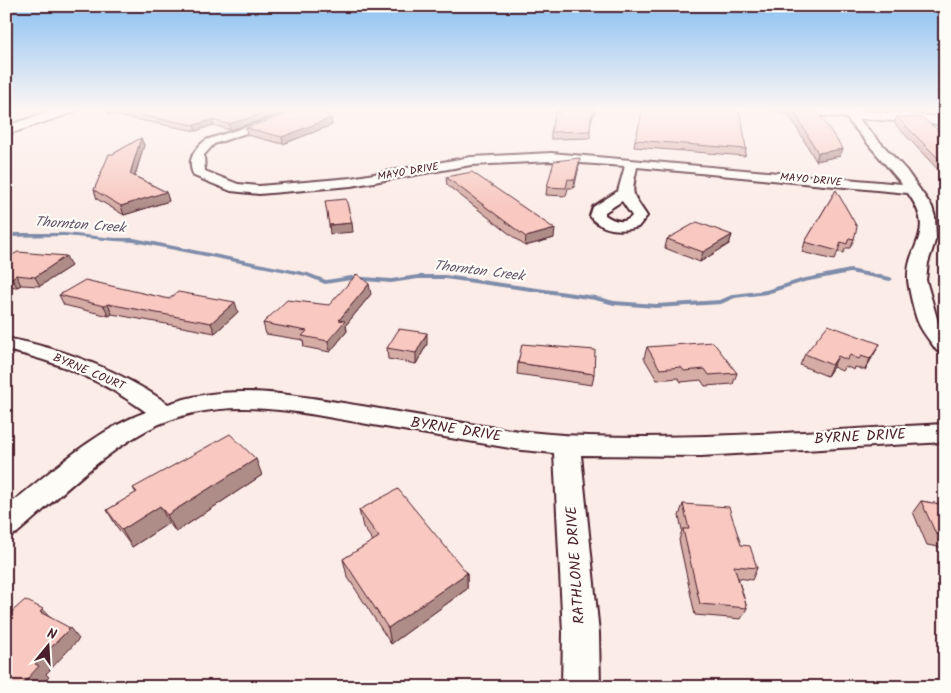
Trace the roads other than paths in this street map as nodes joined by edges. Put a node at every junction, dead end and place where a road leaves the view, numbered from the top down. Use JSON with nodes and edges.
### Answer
{"nodes":[{"id":1,"x":212,"y":141,"type":"edge"},
{"id":2,"x":871,"y":141,"type":"edge"},
{"id":3,"x":632,"y":163,"type":"junction"},
{"id":4,"x":912,"y":189,"type":"junction"},
{"id":5,"x":625,"y":192,"type":"dead end"},
{"id":6,"x":6,"y":344,"type":"edge"},
{"id":7,"x":945,"y":346,"type":"edge"},
{"id":8,"x":166,"y":414,"type":"junction"},
{"id":9,"x":945,"y":433,"type":"edge"},
{"id":10,"x":567,"y":444,"type":"junction"},
{"id":11,"x":6,"y":524,"type":"edge"},
{"id":12,"x":581,"y":687,"type":"edge"}],
"edges":[{"from":1,"to":3,"type":"street","name":"MAYO DRIVE"},
{"from":2,"to":4,"type":"street"},
{"from":3,"to":4,"type":"street","name":"MAYO DRIVE"},
{"from":3,"to":5,"type":"street"},
{"from":4,"to":7,"type":"street"},
{"from":6,"to":8,"type":"street","name":"BYRNE COURT"},
{"from":8,"to":10,"type":"street","name":"BYRNE DRIVE"},
{"from":8,"to":11,"type":"street","name":"BYRNE DRIVE"},
{"from":9,"to":10,"type":"street","name":"BYRNE DRIVE"},
{"from":10,"to":12,"type":"street","name":"RATHLONE DRIVE"}]}
